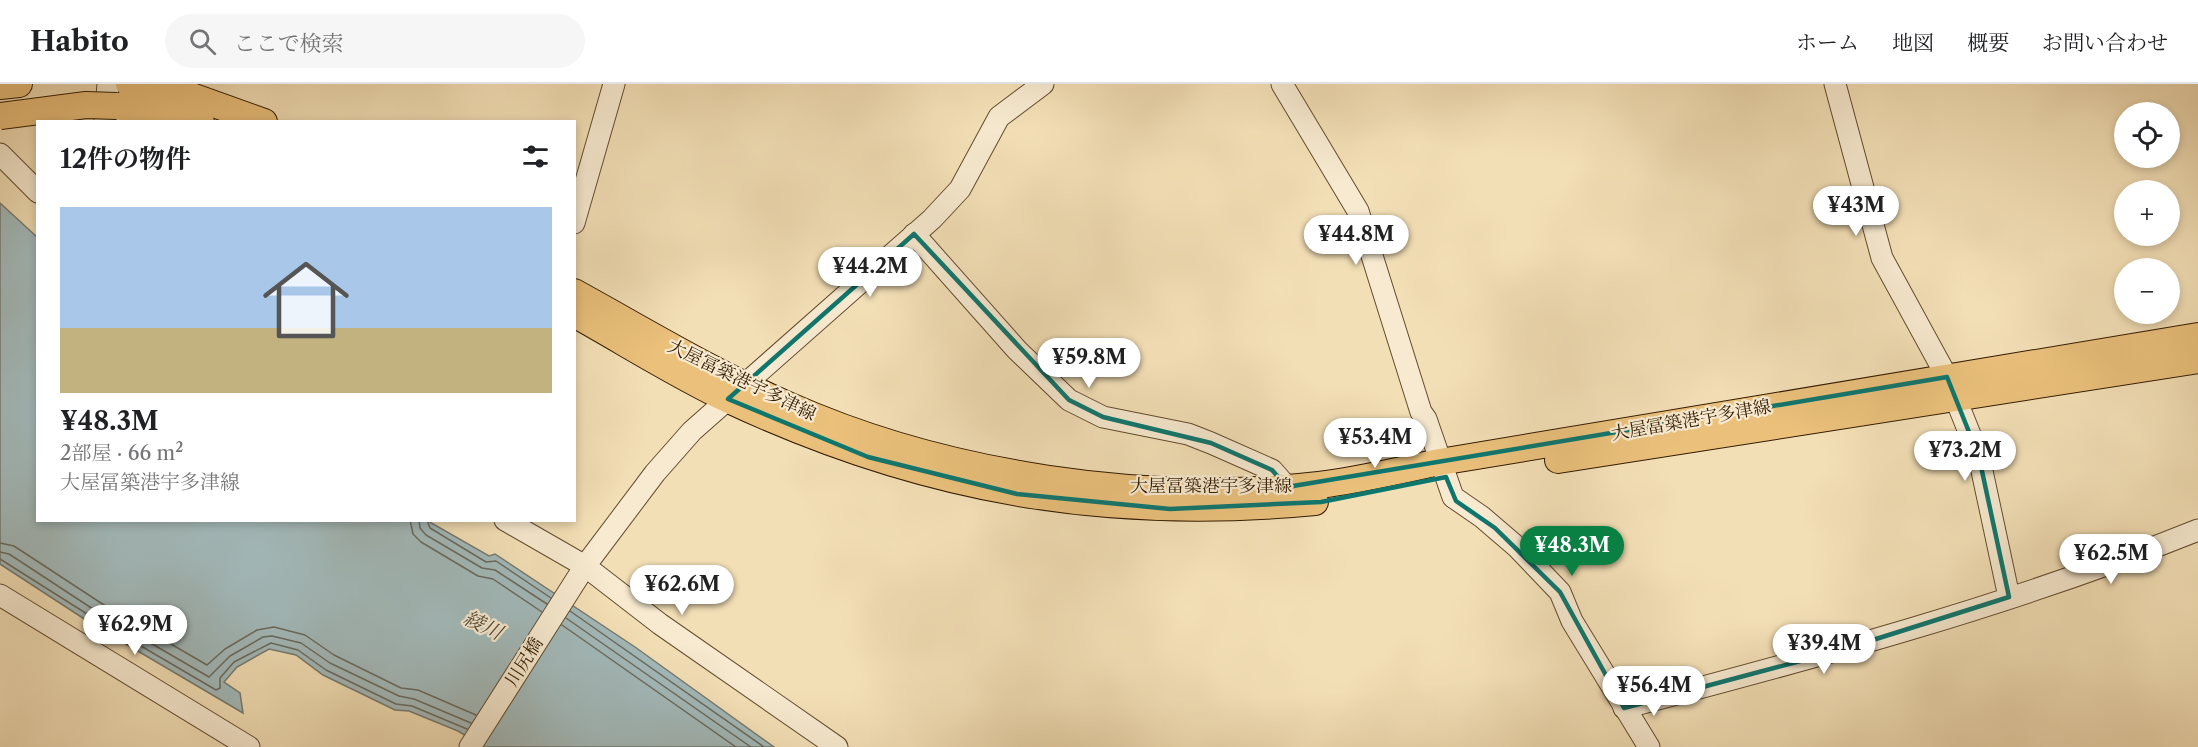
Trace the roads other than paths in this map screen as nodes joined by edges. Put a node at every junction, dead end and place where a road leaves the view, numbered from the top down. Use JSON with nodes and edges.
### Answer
{"nodes":[{"id":1,"x":19,"y":84,"type":"edge"},
{"id":2,"x":129,"y":84,"type":"edge"},
{"id":3,"x":614,"y":84,"type":"edge"},
{"id":4,"x":1043,"y":84,"type":"edge"},
{"id":5,"x":1281,"y":84,"type":"edge"},
{"id":6,"x":1835,"y":84,"type":"edge"},
{"id":7,"x":0,"y":86,"type":"edge"},
{"id":8,"x":115,"y":104,"type":"edge"},
{"id":9,"x":0,"y":116,"type":"edge"},
{"id":10,"x":191,"y":120,"type":"edge"},
{"id":11,"x":258,"y":120,"type":"edge"},
{"id":12,"x":0,"y":154,"type":"edge"},
{"id":13,"x":36,"y":190,"type":"edge"},
{"id":14,"x":576,"y":216,"type":"edge"},
{"id":15,"x":914,"y":234,"type":"junction"},
{"id":16,"x":576,"y":293,"type":"edge"},
{"id":17,"x":576,"y":315,"type":"edge"},
{"id":18,"x":2198,"y":336,"type":"edge"},
{"id":19,"x":2198,"y":360,"type":"edge"},
{"id":20,"x":1951,"y":388,"type":"junction"},
{"id":21,"x":735,"y":392,"type":"junction"},
{"id":22,"x":1443,"y":470,"type":"junction"},
{"id":23,"x":1287,"y":487,"type":"junction"},
{"id":24,"x":508,"y":522,"type":"edge"},
{"id":25,"x":2198,"y":530,"type":"edge"},
{"id":26,"x":582,"y":571,"type":"junction"},
{"id":27,"x":0,"y":595,"type":"edge"},
{"id":28,"x":2009,"y":597,"type":"junction"},
{"id":29,"x":1624,"y":708,"type":"junction"},
{"id":30,"x":249,"y":747,"type":"edge"},
{"id":31,"x":470,"y":747,"type":"edge"},
{"id":32,"x":837,"y":747,"type":"edge"},
{"id":33,"x":1649,"y":747,"type":"edge"}],
"edges":[{"from":1,"to":7,"type":"main road"},
{"from":2,"to":11,"type":"main road"},
{"from":3,"to":14,"type":"street"},
{"from":4,"to":15,"type":"street","name":"川尻橋"},
{"from":5,"to":22,"type":"street"},
{"from":6,"to":20,"type":"street"},
{"from":8,"to":9,"type":"main road","bridge":true},
{"from":8,"to":10,"type":"main road"},
{"from":12,"to":13,"type":"street"},
{"from":15,"to":21,"type":"street","name":"川尻橋"},
{"from":15,"to":23,"type":"street"},
{"from":16,"to":21,"type":"main road","name":"大屋冨築港宇多津線"},
{"from":17,"to":21,"type":"main road","name":"大屋冨築港宇多津線"},
{"from":18,"to":20,"type":"main road","name":"大屋冨築港宇多津線"},
{"from":19,"to":20,"type":"main road","name":"大屋冨築港宇多津線"},
{"from":20,"to":22,"type":"main road","name":"大屋冨築港宇多津線"},
{"from":20,"to":28,"type":"street"},
{"from":21,"to":22,"type":"main road","name":"大屋冨築港宇多津線"},
{"from":21,"to":23,"type":"main road","name":"大屋冨築港宇多津線"},
{"from":21,"to":26,"type":"street","name":"川尻橋"},
{"from":22,"to":23,"type":"main road","name":"大屋冨築港宇多津線"},
{"from":22,"to":29,"type":"street"},
{"from":24,"to":26,"type":"street"},
{"from":25,"to":28,"type":"street"},
{"from":26,"to":31,"type":"street","name":"川尻橋"},
{"from":26,"to":32,"type":"street"},
{"from":27,"to":30,"type":"street"},
{"from":28,"to":29,"type":"street"},
{"from":29,"to":33,"type":"street"}]}
